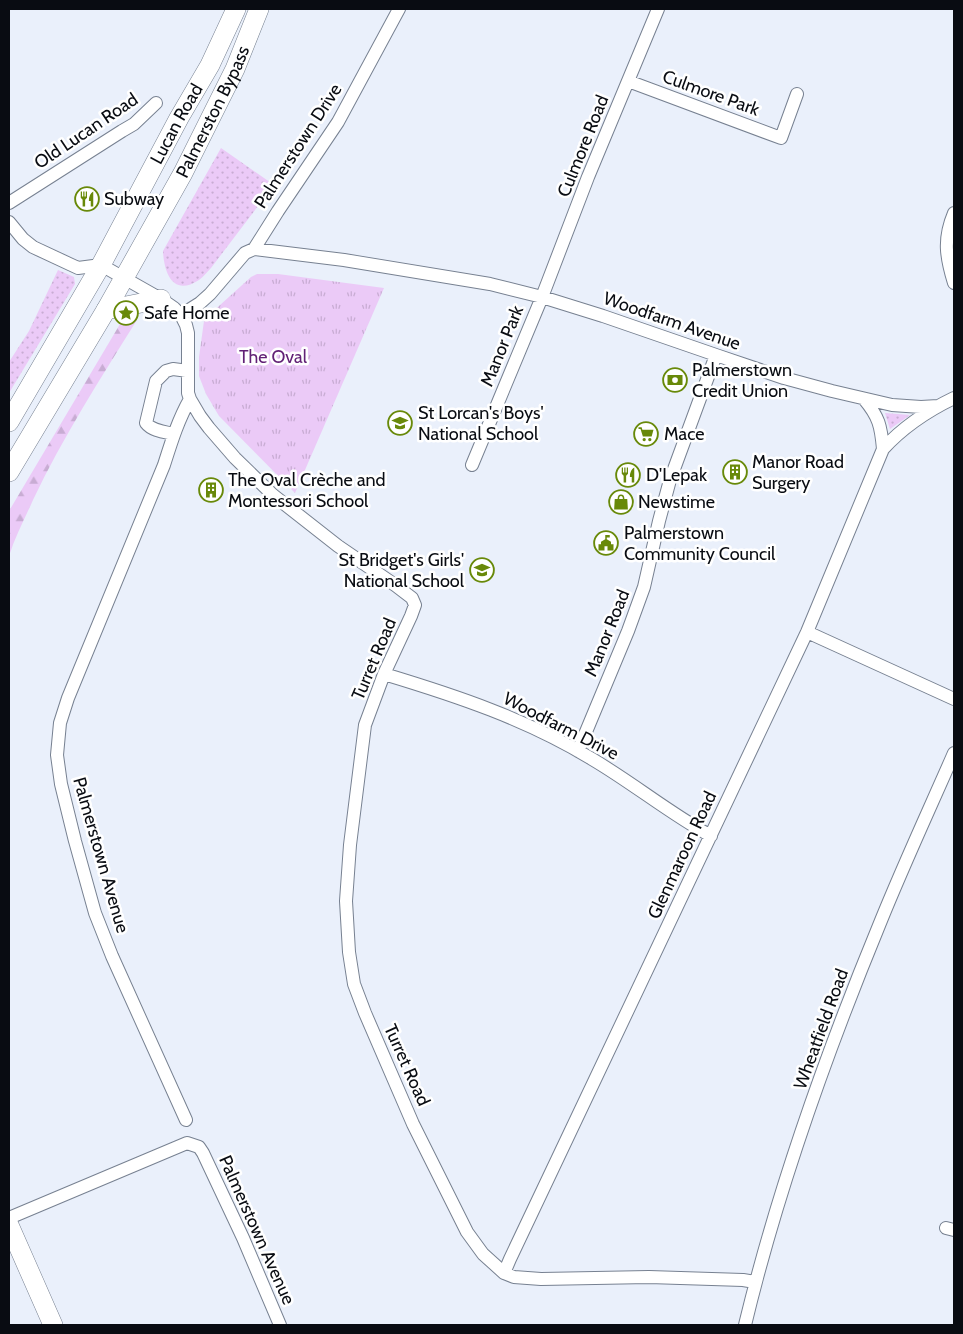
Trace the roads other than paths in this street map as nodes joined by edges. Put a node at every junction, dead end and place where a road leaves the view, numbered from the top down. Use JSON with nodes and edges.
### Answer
{"nodes":[{"id":1,"x":236,"y":9,"type":"edge"},
{"id":2,"x":259,"y":9,"type":"edge"},
{"id":3,"x":399,"y":9,"type":"edge"},
{"id":4,"x":658,"y":9,"type":"edge"},
{"id":5,"x":628,"y":81,"type":"junction"},
{"id":6,"x":797,"y":94,"type":"dead end"},
{"id":7,"x":156,"y":103,"type":"dead end"},
{"id":8,"x":183,"y":173,"type":"junction"},
{"id":9,"x":150,"y":175,"type":"junction"},
{"id":10,"x":9,"y":203,"type":"edge"},
{"id":11,"x":954,"y":213,"type":"edge"},
{"id":12,"x":9,"y":222,"type":"edge"},
{"id":13,"x":254,"y":249,"type":"junction"},
{"id":14,"x":101,"y":265,"type":"junction"},
{"id":15,"x":125,"y":278,"type":"junction"},
{"id":16,"x":954,"y":283,"type":"edge"},
{"id":17,"x":542,"y":297,"type":"junction"},
{"id":18,"x":161,"y":299,"type":"junction"},
{"id":19,"x":106,"y":310,"type":"junction"},
{"id":20,"x":181,"y":315,"type":"junction"},
{"id":21,"x":716,"y":356,"type":"junction"},
{"id":22,"x":188,"y":371,"type":"junction"},
{"id":23,"x":954,"y":398,"type":"edge"},
{"id":24,"x":190,"y":399,"type":"junction"},
{"id":25,"x":864,"y":399,"type":"junction"},
{"id":26,"x":938,"y":406,"type":"junction"},
{"id":27,"x":9,"y":422,"type":"edge"},
{"id":28,"x":9,"y":426,"type":"edge"},
{"id":29,"x":174,"y":434,"type":"junction"},
{"id":30,"x":883,"y":449,"type":"junction"},
{"id":31,"x":472,"y":465,"type":"dead end"},
{"id":32,"x":9,"y":472,"type":"edge"},
{"id":33,"x":807,"y":632,"type":"junction"},
{"id":34,"x":384,"y":674,"type":"junction"},
{"id":35,"x":954,"y":699,"type":"edge"},
{"id":36,"x":578,"y":750,"type":"junction"},
{"id":37,"x":954,"y":753,"type":"edge"},
{"id":38,"x":711,"y":836,"type":"junction"},
{"id":39,"x":186,"y":1120,"type":"dead end"},
{"id":40,"x":9,"y":1218,"type":"edge"},
{"id":41,"x":9,"y":1225,"type":"edge"},
{"id":42,"x":504,"y":1273,"type":"junction"},
{"id":43,"x":755,"y":1282,"type":"junction"},
{"id":44,"x":53,"y":1325,"type":"edge"},
{"id":45,"x":280,"y":1325,"type":"edge"},
{"id":46,"x":745,"y":1325,"type":"edge"}],
"edges":[{"from":1,"to":9,"type":"main road","name":"Lucan Road"},
{"from":2,"to":8,"type":"main road","name":"Palmerston Bypass"},
{"from":3,"to":13,"type":"street","name":"Palmerstown Drive"},
{"from":4,"to":5,"type":"street","name":"Culmore Road"},
{"from":5,"to":6,"type":"street","name":"Culmore Park"},
{"from":5,"to":17,"type":"street","name":"Culmore Road"},
{"from":7,"to":10,"type":"street","name":"Old Lucan Road"},
{"from":8,"to":9,"type":"main road"},
{"from":8,"to":15,"type":"main road","name":"Palmerston Bypass"},
{"from":9,"to":14,"type":"main road","name":"Lucan Road"},
{"from":11,"to":16,"type":"street"},
{"from":12,"to":14,"type":"street"},
{"from":13,"to":17,"type":"street"},
{"from":13,"to":20,"type":"street"},
{"from":14,"to":15,"type":"street"},
{"from":14,"to":27,"type":"main road"},
{"from":15,"to":18,"type":"street"},
{"from":15,"to":19,"type":"main road","name":"Palmerston Bypass"},
{"from":15,"to":28,"type":"main road"},
{"from":17,"to":21,"type":"street","name":"Woodfarm Avenue"},
{"from":17,"to":31,"type":"street","name":"Manor Park"},
{"from":18,"to":19,"type":"main road"},
{"from":18,"to":20,"type":"street"},
{"from":19,"to":32,"type":"main road","name":"Palmerston Bypass"},
{"from":20,"to":22,"type":"street"},
{"from":21,"to":25,"type":"street","name":"Woodfarm Avenue"},
{"from":21,"to":36,"type":"street","name":"Manor Road"},
{"from":22,"to":24,"type":"street"},
{"from":22,"to":29,"type":"street"},
{"from":23,"to":26,"type":"street","name":"Glenmaroon Road"},
{"from":24,"to":29,"type":"street","name":"Palmerstown Avenue"},
{"from":24,"to":34,"type":"street","name":"Turret Road"},
{"from":25,"to":26,"type":"street","name":"Woodfarm Avenue"},
{"from":25,"to":30,"type":"street","name":"Glenmaroon Road"},
{"from":26,"to":30,"type":"street","name":"Glenmaroon Road"},
{"from":29,"to":39,"type":"street","name":"Palmerstown Avenue"},
{"from":30,"to":33,"type":"street","name":"Glenmaroon Road"},
{"from":33,"to":35,"type":"street"},
{"from":33,"to":38,"type":"street","name":"Glenmaroon Road"},
{"from":34,"to":36,"type":"street","name":"Woodfarm Drive"},
{"from":34,"to":42,"type":"street","name":"Turret Road"},
{"from":36,"to":38,"type":"street","name":"Woodfarm Drive"},
{"from":37,"to":43,"type":"street","name":"Wheatfield Road"},
{"from":38,"to":42,"type":"street","name":"Glenmaroon Road"},
{"from":40,"to":45,"type":"street","name":"Palmerstown Avenue"},
{"from":41,"to":44,"type":"main road"},
{"from":42,"to":43,"type":"street"},
{"from":43,"to":46,"type":"street","name":"Wheatfield Road"}]}
